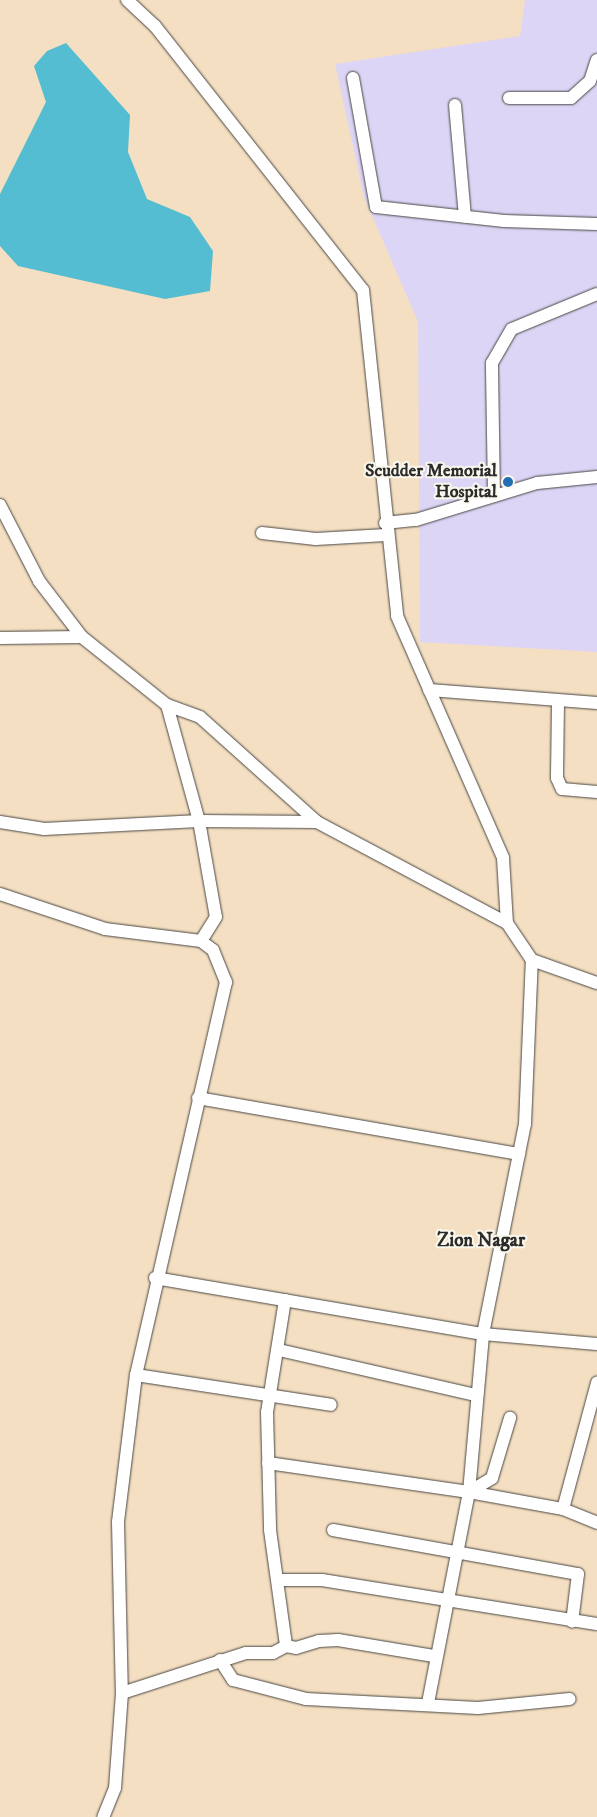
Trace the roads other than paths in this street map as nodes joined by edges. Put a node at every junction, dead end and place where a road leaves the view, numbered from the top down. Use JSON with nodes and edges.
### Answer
{"nodes":[{"id":1,"x":127,"y":0,"type":"edge"},
{"id":2,"x":597,"y":60,"type":"edge"},
{"id":3,"x":353,"y":78,"type":"dead end"},
{"id":4,"x":509,"y":98,"type":"dead end"},
{"id":5,"x":455,"y":105,"type":"dead end"},
{"id":6,"x":465,"y":217,"type":"junction"},
{"id":7,"x":597,"y":224,"type":"edge"},
{"id":8,"x":597,"y":294,"type":"edge"},
{"id":9,"x":597,"y":477,"type":"edge"},
{"id":10,"x":494,"y":496,"type":"junction"},
{"id":11,"x":0,"y":505,"type":"edge"},
{"id":12,"x":386,"y":529,"type":"junction"},
{"id":13,"x":262,"y":533,"type":"dead end"},
{"id":14,"x":82,"y":637,"type":"junction"},
{"id":15,"x":0,"y":638,"type":"edge"},
{"id":16,"x":430,"y":690,"type":"junction"},
{"id":17,"x":558,"y":703,"type":"junction"},
{"id":18,"x":597,"y":703,"type":"edge"},
{"id":19,"x":167,"y":705,"type":"junction"},
{"id":20,"x":597,"y":792,"type":"edge"},
{"id":21,"x":199,"y":821,"type":"junction"},
{"id":22,"x":0,"y":822,"type":"edge"},
{"id":23,"x":317,"y":822,"type":"junction"},
{"id":24,"x":0,"y":894,"type":"edge"},
{"id":25,"x":507,"y":923,"type":"junction"},
{"id":26,"x":201,"y":941,"type":"junction"},
{"id":27,"x":532,"y":960,"type":"junction"},
{"id":28,"x":597,"y":983,"type":"edge"},
{"id":29,"x":198,"y":1098,"type":"junction"},
{"id":30,"x":519,"y":1154,"type":"junction"},
{"id":31,"x":155,"y":1278,"type":"junction"},
{"id":32,"x":285,"y":1300,"type":"junction"},
{"id":33,"x":483,"y":1334,"type":"junction"},
{"id":34,"x":597,"y":1344,"type":"edge"},
{"id":35,"x":279,"y":1350,"type":"junction"},
{"id":36,"x":136,"y":1375,"type":"junction"},
{"id":37,"x":597,"y":1383,"type":"edge"},
{"id":38,"x":476,"y":1395,"type":"junction"},
{"id":39,"x":271,"y":1396,"type":"junction"},
{"id":40,"x":331,"y":1405,"type":"dead end"},
{"id":41,"x":510,"y":1418,"type":"dead end"},
{"id":42,"x":268,"y":1464,"type":"junction"},
{"id":43,"x":469,"y":1492,"type":"junction"},
{"id":44,"x":563,"y":1509,"type":"junction"},
{"id":45,"x":597,"y":1523,"type":"edge"},
{"id":46,"x":333,"y":1530,"type":"dead end"},
{"id":47,"x":456,"y":1549,"type":"junction"},
{"id":48,"x":280,"y":1580,"type":"junction"},
{"id":49,"x":446,"y":1602,"type":"junction"},
{"id":50,"x":572,"y":1622,"type":"junction"},
{"id":51,"x":597,"y":1624,"type":"edge"},
{"id":52,"x":286,"y":1646,"type":"junction"},
{"id":53,"x":434,"y":1656,"type":"junction"},
{"id":54,"x":220,"y":1660,"type":"junction"},
{"id":55,"x":122,"y":1693,"type":"junction"},
{"id":56,"x":570,"y":1699,"type":"dead end"},
{"id":57,"x":428,"y":1703,"type":"junction"},
{"id":58,"x":103,"y":1817,"type":"edge"}],
"edges":[{"from":1,"to":12,"type":"street"},
{"from":2,"to":4,"type":"street"},
{"from":3,"to":6,"type":"street"},
{"from":5,"to":6,"type":"street"},
{"from":6,"to":7,"type":"street"},
{"from":8,"to":10,"type":"street"},
{"from":9,"to":10,"type":"street"},
{"from":10,"to":12,"type":"street"},
{"from":11,"to":14,"type":"street"},
{"from":12,"to":13,"type":"street"},
{"from":12,"to":16,"type":"street"},
{"from":14,"to":15,"type":"street"},
{"from":14,"to":19,"type":"street"},
{"from":16,"to":17,"type":"street"},
{"from":16,"to":25,"type":"street"},
{"from":17,"to":18,"type":"street"},
{"from":17,"to":20,"type":"street"},
{"from":19,"to":21,"type":"street"},
{"from":19,"to":23,"type":"street"},
{"from":21,"to":22,"type":"street"},
{"from":21,"to":23,"type":"street"},
{"from":21,"to":26,"type":"street"},
{"from":23,"to":25,"type":"street"},
{"from":24,"to":26,"type":"street"},
{"from":25,"to":27,"type":"street"},
{"from":26,"to":29,"type":"street"},
{"from":27,"to":28,"type":"street"},
{"from":27,"to":30,"type":"street"},
{"from":29,"to":30,"type":"street"},
{"from":29,"to":31,"type":"street"},
{"from":30,"to":33,"type":"street"},
{"from":31,"to":32,"type":"street"},
{"from":31,"to":36,"type":"street"},
{"from":32,"to":33,"type":"street"},
{"from":32,"to":35,"type":"street"},
{"from":33,"to":34,"type":"street"},
{"from":33,"to":38,"type":"street"},
{"from":35,"to":38,"type":"street"},
{"from":35,"to":39,"type":"street"},
{"from":36,"to":39,"type":"street"},
{"from":36,"to":55,"type":"street"},
{"from":37,"to":44,"type":"street"},
{"from":38,"to":43,"type":"street"},
{"from":39,"to":40,"type":"street"},
{"from":39,"to":42,"type":"street"},
{"from":41,"to":43,"type":"street"},
{"from":42,"to":43,"type":"street"},
{"from":42,"to":48,"type":"street"},
{"from":43,"to":44,"type":"street"},
{"from":43,"to":47,"type":"street"},
{"from":44,"to":45,"type":"street"},
{"from":46,"to":47,"type":"street"},
{"from":47,"to":49,"type":"street"},
{"from":47,"to":50,"type":"street"},
{"from":48,"to":49,"type":"street"},
{"from":48,"to":52,"type":"street"},
{"from":49,"to":50,"type":"street"},
{"from":49,"to":53,"type":"street"},
{"from":50,"to":51,"type":"street"},
{"from":52,"to":53,"type":"street"},
{"from":52,"to":54,"type":"street"},
{"from":53,"to":57,"type":"street"},
{"from":54,"to":55,"type":"street"},
{"from":54,"to":57,"type":"street"},
{"from":55,"to":58,"type":"street"},
{"from":56,"to":57,"type":"street"}]}
